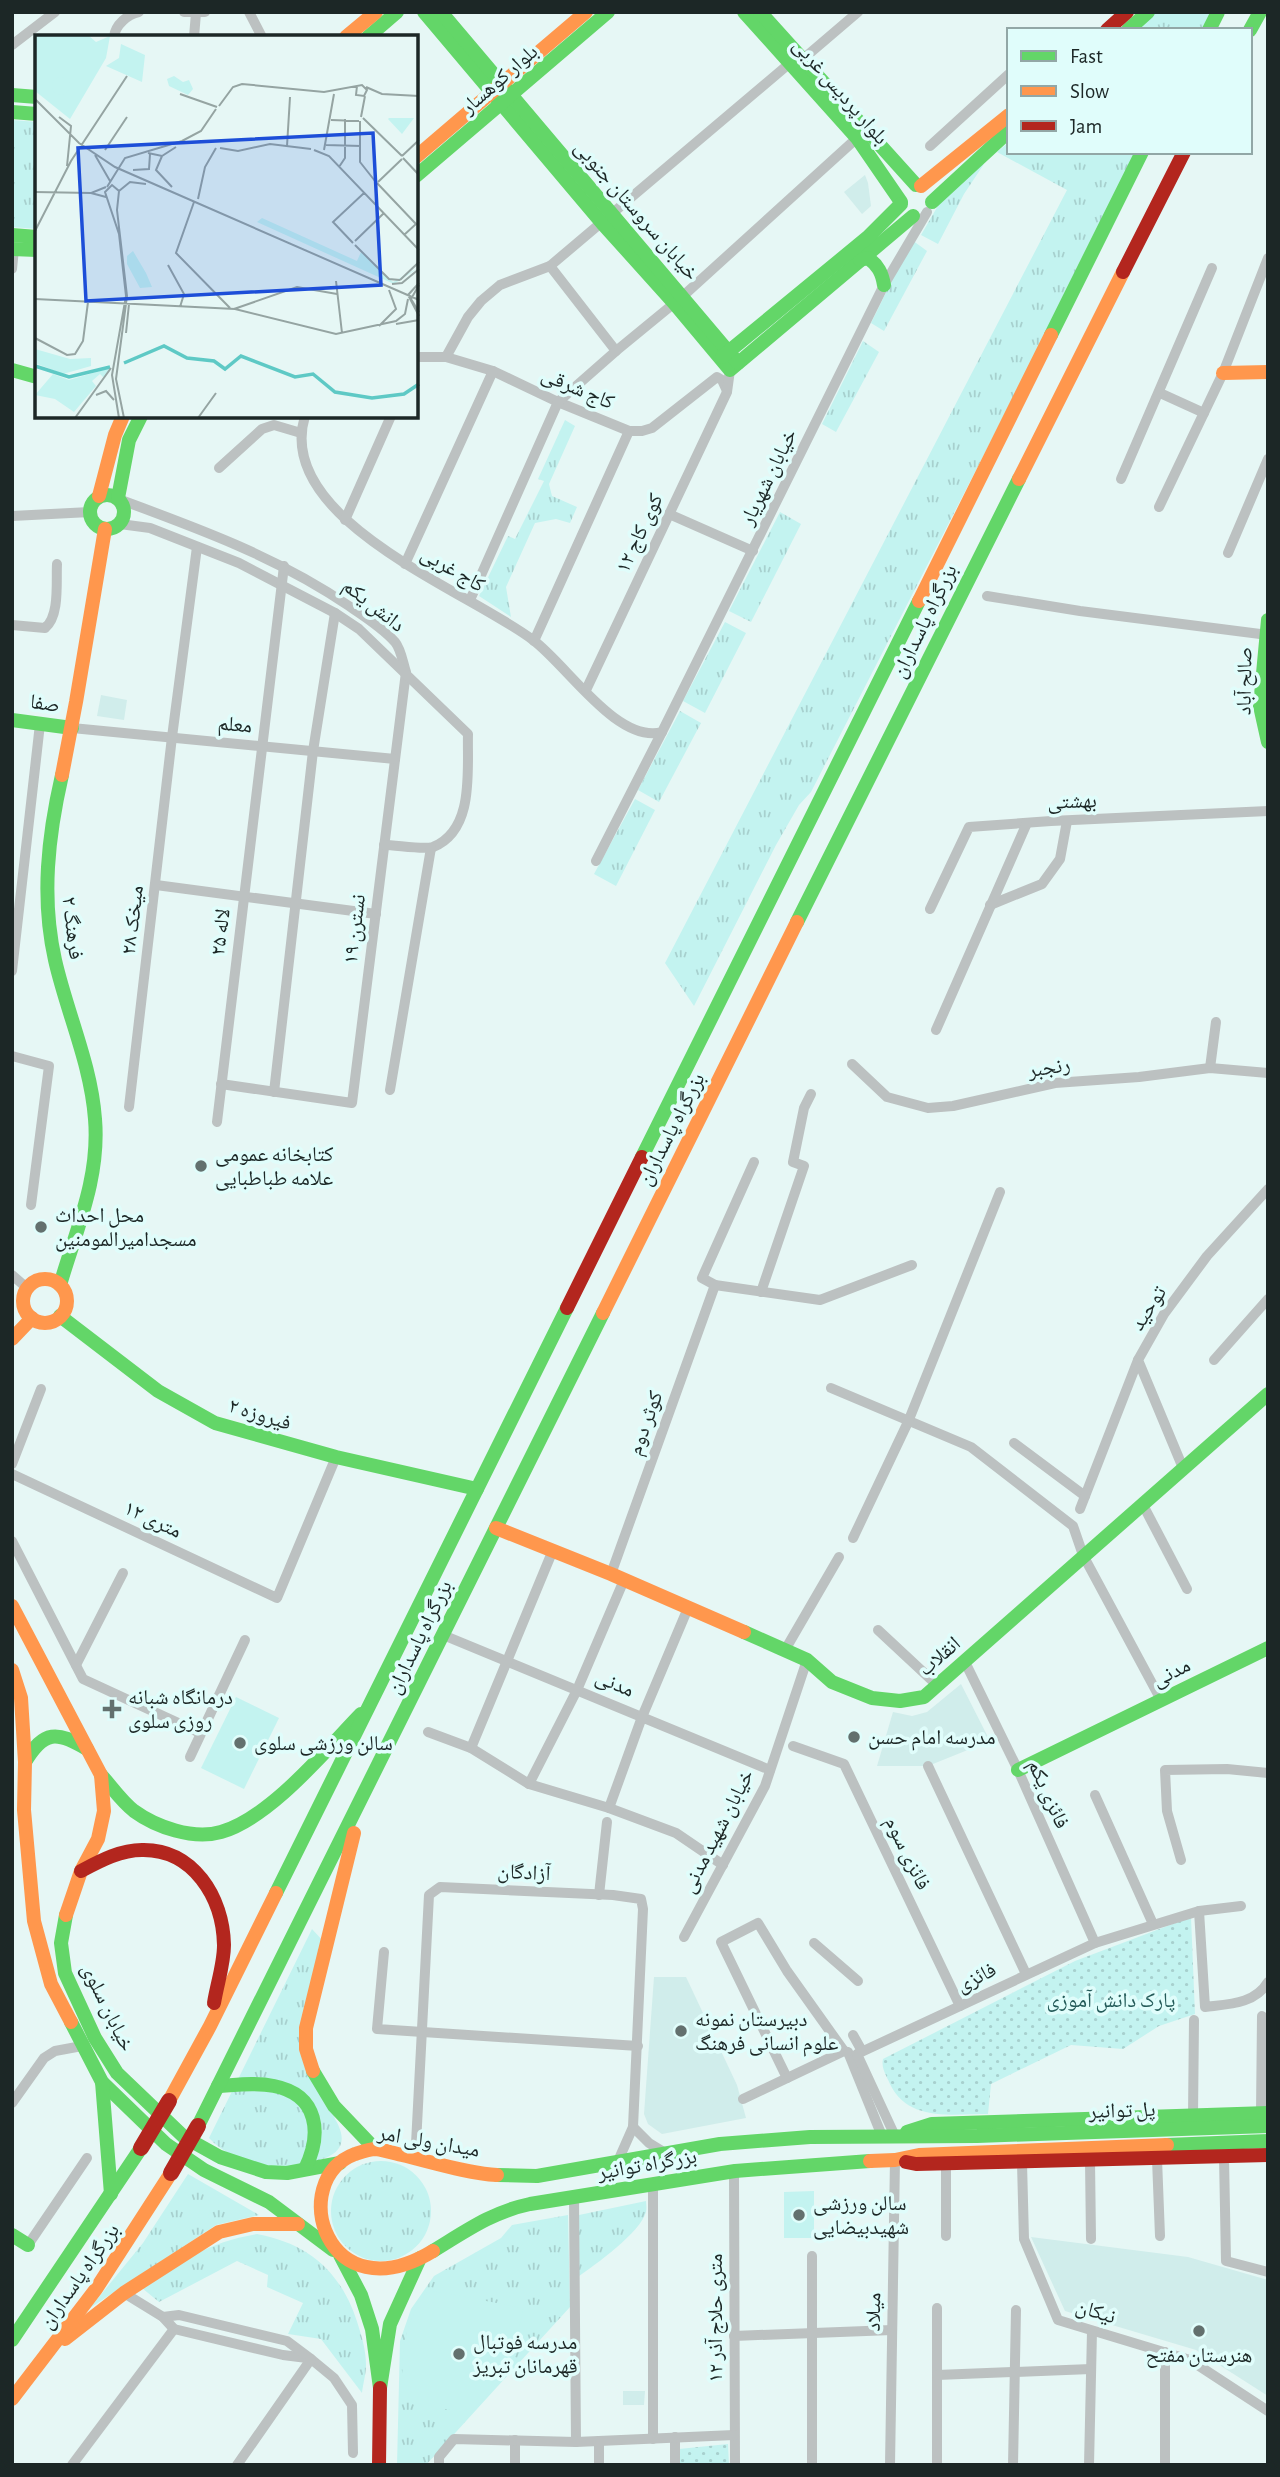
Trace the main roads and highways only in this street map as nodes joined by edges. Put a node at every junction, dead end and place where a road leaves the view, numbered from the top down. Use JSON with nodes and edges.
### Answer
{"nodes":[{"id":1,"x":376,"y":12,"type":"edge"},
{"id":2,"x":397,"y":12,"type":"edge"},
{"id":3,"x":424,"y":12,"type":"edge"},
{"id":4,"x":441,"y":12,"type":"edge"},
{"id":5,"x":586,"y":12,"type":"edge"},
{"id":6,"x":608,"y":12,"type":"edge"},
{"id":7,"x":744,"y":12,"type":"edge"},
{"id":8,"x":760,"y":12,"type":"edge"},
{"id":9,"x":1127,"y":12,"type":"edge"},
{"id":10,"x":1149,"y":12,"type":"edge"},
{"id":11,"x":1219,"y":12,"type":"edge"},
{"id":12,"x":1260,"y":12,"type":"edge"},
{"id":13,"x":1109,"y":28,"type":"edge"},
{"id":14,"x":1130,"y":28,"type":"edge"},
{"id":15,"x":1210,"y":28,"type":"edge"},
{"id":16,"x":1251,"y":28,"type":"edge"},
{"id":17,"x":348,"y":35,"type":"edge"},
{"id":18,"x":370,"y":35,"type":"edge"},
{"id":19,"x":797,"y":61,"type":"junction"},
{"id":20,"x":502,"y":94,"type":"junction"},
{"id":21,"x":12,"y":95,"type":"edge"},
{"id":22,"x":35,"y":97,"type":"edge"},
{"id":23,"x":12,"y":112,"type":"edge"},
{"id":24,"x":35,"y":114,"type":"edge"},
{"id":25,"x":1007,"y":117,"type":"edge"},
{"id":26,"x":1007,"y":133,"type":"edge"},
{"id":27,"x":1141,"y":154,"type":"edge"},
{"id":28,"x":1183,"y":154,"type":"edge"},
{"id":29,"x":418,"y":156,"type":"edge"},
{"id":30,"x":418,"y":174,"type":"edge"},
{"id":31,"x":919,"y":186,"type":"junction"},
{"id":32,"x":901,"y":203,"type":"junction"},
{"id":33,"x":924,"y":210,"type":"junction"},
{"id":34,"x":35,"y":238,"type":"edge"},
{"id":35,"x":13,"y":244,"type":"edge"},
{"id":36,"x":35,"y":250,"type":"edge"},
{"id":37,"x":860,"y":260,"type":"junction"},
{"id":38,"x":884,"y":285,"type":"road end"},
{"id":39,"x":730,"y":360,"type":"junction"},
{"id":40,"x":12,"y":370,"type":"edge"},
{"id":41,"x":1268,"y":372,"type":"edge"},
{"id":42,"x":1223,"y":373,"type":"road end"},
{"id":43,"x":35,"y":376,"type":"edge"},
{"id":44,"x":120,"y":418,"type":"edge"},
{"id":45,"x":140,"y":418,"type":"edge"},
{"id":46,"x":99,"y":496,"type":"junction"},
{"id":47,"x":119,"y":499,"type":"junction"},
{"id":48,"x":113,"y":526,"type":"junction"},
{"id":49,"x":1267,"y":630,"type":"edge"},
{"id":50,"x":12,"y":720,"type":"edge"},
{"id":51,"x":72,"y":728,"type":"junction"},
{"id":52,"x":1268,"y":742,"type":"edge"},
{"id":53,"x":60,"y":1285,"type":"junction"},
{"id":54,"x":60,"y":1316,"type":"junction"},
{"id":55,"x":32,"y":1318,"type":"junction"},
{"id":56,"x":12,"y":1339,"type":"edge"},
{"id":57,"x":1268,"y":1394,"type":"edge"},
{"id":58,"x":477,"y":1489,"type":"junction"},
{"id":59,"x":496,"y":1528,"type":"junction"},
{"id":60,"x":12,"y":1606,"type":"edge"},
{"id":61,"x":1268,"y":1648,"type":"edge"},
{"id":62,"x":12,"y":1670,"type":"edge"},
{"id":63,"x":370,"y":1706,"type":"junction"},
{"id":64,"x":88,"y":1750,"type":"junction"},
{"id":65,"x":25,"y":1762,"type":"junction"},
{"id":66,"x":1018,"y":1770,"type":"road end"},
{"id":67,"x":101,"y":1775,"type":"junction"},
{"id":68,"x":363,"y":1797,"type":"junction"},
{"id":69,"x":81,"y":1871,"type":"junction"},
{"id":70,"x":210,"y":2026,"type":"junction"},
{"id":71,"x":102,"y":2082,"type":"junction"},
{"id":72,"x":218,"y":2086,"type":"junction"},
{"id":73,"x":1266,"y":2117,"type":"edge"},
{"id":74,"x":889,"y":2136,"type":"junction"},
{"id":75,"x":1268,"y":2141,"type":"edge"},
{"id":76,"x":977,"y":2144,"type":"junction"},
{"id":77,"x":375,"y":2148,"type":"junction"},
{"id":78,"x":1268,"y":2155,"type":"edge"},
{"id":79,"x":895,"y":2160,"type":"junction"},
{"id":80,"x":340,"y":2163,"type":"junction"},
{"id":81,"x":305,"y":2169,"type":"junction"},
{"id":82,"x":492,"y":2175,"type":"joint"},
{"id":83,"x":537,"y":2176,"type":"junction"},
{"id":84,"x":111,"y":2194,"type":"junction"},
{"id":85,"x":538,"y":2204,"type":"junction"},
{"id":86,"x":298,"y":2224,"type":"junction"},
{"id":87,"x":12,"y":2235,"type":"edge"},
{"id":88,"x":28,"y":2245,"type":"road end"},
{"id":89,"x":337,"y":2253,"type":"junction"},
{"id":90,"x":420,"y":2258,"type":"junction"},
{"id":91,"x":12,"y":2340,"type":"edge"},
{"id":92,"x":53,"y":2349,"type":"junction"},
{"id":93,"x":380,"y":2388,"type":"junction"},
{"id":94,"x":12,"y":2399,"type":"edge"},
{"id":95,"x":379,"y":2465,"type":"edge"}],
"edges":[{"from":1,"to":17,"type":"main road"},
{"from":2,"to":18,"type":"main road"},
{"from":3,"to":20,"type":"main road"},
{"from":4,"to":20,"type":"main road"},
{"from":5,"to":20,"type":"main road","name":"بلوار کوهسار"},
{"from":6,"to":20,"type":"main road","name":"بلوار کوهسار"},
{"from":7,"to":19,"type":"main road","name":"بلوار پردیس غربی"},
{"from":8,"to":19,"type":"main road","name":"بلوار پردیس غربی"},
{"from":9,"to":13,"type":"main road"},
{"from":10,"to":14,"type":"main road"},
{"from":11,"to":15,"type":"main road"},
{"from":12,"to":16,"type":"main road"},
{"from":19,"to":31,"type":"main road","name":"بلوار پردیس غربی"},
{"from":19,"to":32,"type":"main road","name":"بلوار پردیس غربی"},
{"from":20,"to":29,"type":"main road","name":"بلوار کوهسار"},
{"from":20,"to":30,"type":"main road","name":"بلوار کوهسار"},
{"from":20,"to":39,"type":"main road","name":"خیابان سروستان جنوبی"},
{"from":21,"to":22,"type":"main road"},
{"from":23,"to":24,"type":"main road"},
{"from":25,"to":31,"type":"main road"},
{"from":26,"to":33,"type":"main road"},
{"from":27,"to":58,"type":"main road","name":"بزرگراه پاسداران"},
{"from":28,"to":59,"type":"main road","name":"بزرگراه پاسداران"},
{"from":31,"to":32,"type":"main road"},
{"from":31,"to":33,"type":"main road"},
{"from":32,"to":33,"type":"main road"},
{"from":32,"to":39,"type":"main road"},
{"from":33,"to":37,"type":"main road"},
{"from":34,"to":35,"type":"main road"},
{"from":35,"to":36,"type":"main road"},
{"from":37,"to":38,"type":"main road"},
{"from":37,"to":39,"type":"main road"},
{"from":40,"to":43,"type":"main road"},
{"from":41,"to":42,"type":"main road"},
{"from":44,"to":46,"type":"main road"},
{"from":45,"to":47,"type":"main road"},
{"from":46,"to":47,"type":"main road"},
{"from":46,"to":48,"type":"main road"},
{"from":47,"to":48,"type":"main road"},
{"from":48,"to":51,"type":"main road","name":"فرهنگ ۲"},
{"from":49,"to":52,"type":"main road","name":"صالح آباد"},
{"from":50,"to":51,"type":"main road","name":"صفا"},
{"from":51,"to":53,"type":"main road","name":"فرهنگ ۲"},
{"from":53,"to":54,"type":"main road"},
{"from":53,"to":55,"type":"main road"},
{"from":54,"to":55,"type":"main road"},
{"from":54,"to":58,"type":"main road","name":"فیروزه ٢"},
{"from":55,"to":56,"type":"main road"},
{"from":57,"to":59,"type":"main road","name":"انقلاب"},
{"from":58,"to":63,"type":"main road","name":"بزرگراه پاسداران"},
{"from":59,"to":68,"type":"main road","name":"بزرگراه پاسداران"},
{"from":60,"to":64,"type":"main road","name":"خیابان سلوی"},
{"from":61,"to":66,"type":"main road","name":"مدنی"},
{"from":62,"to":65,"type":"main road","name":"خیابان سلوی"},
{"from":63,"to":67,"type":"main road"},
{"from":63,"to":70,"type":"main road","name":"بزرگراه پاسداران"},
{"from":64,"to":65,"type":"main road"},
{"from":64,"to":67,"type":"main road","name":"خیابان سلوی"},
{"from":65,"to":71,"type":"main road","name":"خیابان سلوی"},
{"from":67,"to":69,"type":"main road","name":"خیابان سلوی"},
{"from":68,"to":72,"type":"main road","name":"بزرگراه پاسداران"},
{"from":68,"to":77,"type":"main road"},
{"from":69,"to":70,"type":"main road"},
{"from":69,"to":81,"type":"main road","name":"خیابان سلوی"},
{"from":70,"to":84,"type":"main road","name":"بزرگراه پاسداران","bridge":true},
{"from":71,"to":84,"type":"main road"},
{"from":71,"to":86,"type":"main road","name":"خیابان سلوی"},
{"from":72,"to":81,"type":"main road"},
{"from":72,"to":92,"type":"main road","name":"بزرگراه پاسداران","bridge":true},
{"from":73,"to":74,"type":"main road","name":"بزرگراه توانیر"},
{"from":73,"to":76,"type":"main road","name":"پل توانیر"},
{"from":74,"to":76,"type":"main road","name":"بزرگراه توانیر"},
{"from":74,"to":83,"type":"main road","name":"بزرگراه توانیر"},
{"from":75,"to":76,"type":"main road","name":"پل توانیر"},
{"from":76,"to":79,"type":"main road","name":"بزرگراه توانیر"},
{"from":77,"to":80,"type":"main road","name":"میدان ولى امر"},
{"from":77,"to":82,"type":"main road","name":"میدان ولى امر"},
{"from":78,"to":79,"type":"main road","name":"بزرگراه توانیر"},
{"from":79,"to":85,"type":"main road","name":"بزرگراه توانیر"},
{"from":80,"to":81,"type":"main road","name":"خیابان سلوی"},
{"from":80,"to":89,"type":"main road"},
{"from":82,"to":83,"type":"main road","name":"بزرگراه توانیر"},
{"from":83,"to":85,"type":"main road"},
{"from":84,"to":91,"type":"main road","name":"بزرگراه پاسداران"},
{"from":85,"to":90,"type":"main road","name":"بزرگراه توانیر"},
{"from":86,"to":89,"type":"main road","name":"خیابان سلوی"},
{"from":86,"to":92,"type":"main road"},
{"from":87,"to":88,"type":"main road"},
{"from":89,"to":90,"type":"main road"},
{"from":89,"to":93,"type":"main road"},
{"from":90,"to":93,"type":"main road"},
{"from":92,"to":94,"type":"main road","name":"بزرگراه پاسداران"},
{"from":93,"to":95,"type":"main road"}]}
